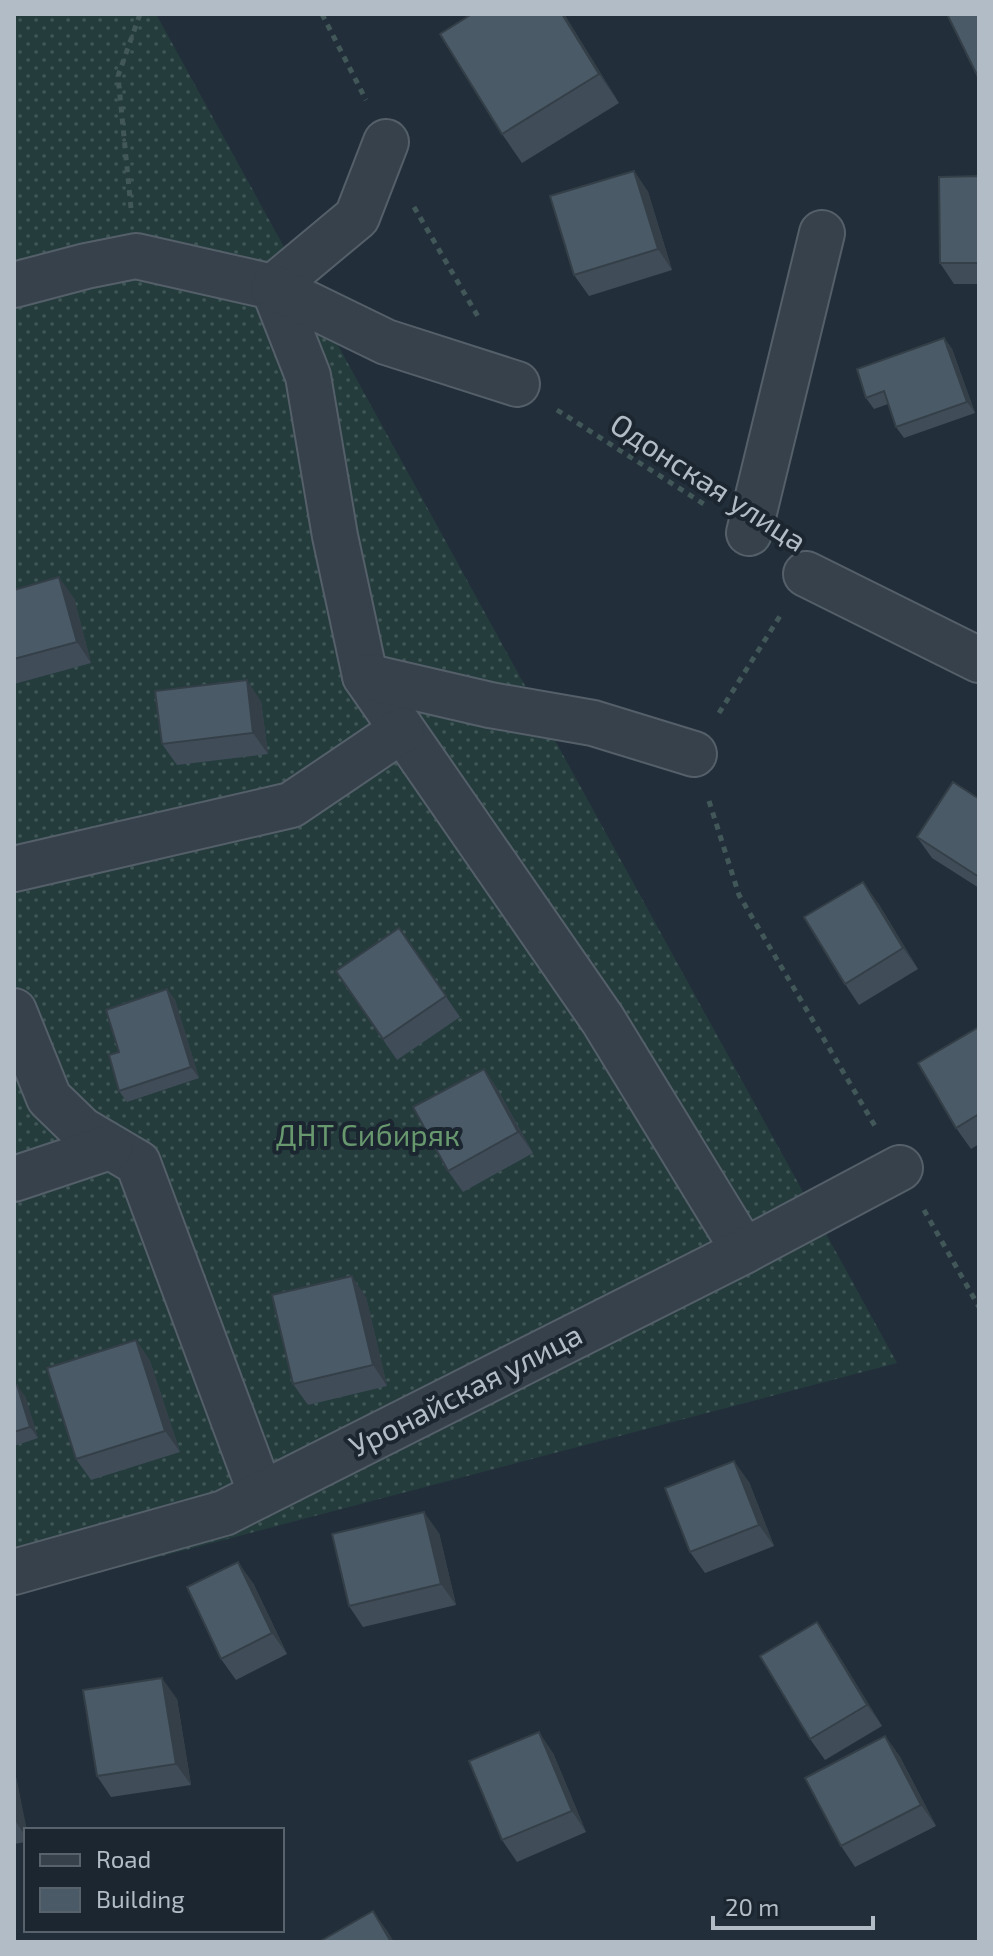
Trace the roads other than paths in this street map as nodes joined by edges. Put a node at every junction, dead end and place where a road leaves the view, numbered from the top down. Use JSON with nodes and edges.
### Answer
{"nodes":[{"id":1,"x":386,"y":142,"type":"road end"},
{"id":2,"x":822,"y":233,"type":"dead end"},
{"id":3,"x":14,"y":285,"type":"edge"},
{"id":4,"x":273,"y":287,"type":"junction"},
{"id":5,"x":517,"y":384,"type":"road end"},
{"id":6,"x":749,"y":533,"type":"road end"},
{"id":7,"x":806,"y":574,"type":"road end"},
{"id":8,"x":979,"y":660,"type":"edge"},
{"id":9,"x":365,"y":676,"type":"junction"},
{"id":10,"x":402,"y":730,"type":"junction"},
{"id":11,"x":694,"y":754,"type":"road end"},
{"id":12,"x":14,"y":869,"type":"edge"},
{"id":13,"x":14,"y":1011,"type":"edge"},
{"id":14,"x":110,"y":1147,"type":"junction"},
{"id":15,"x":900,"y":1168,"type":"road end"},
{"id":16,"x":14,"y":1179,"type":"edge"},
{"id":17,"x":744,"y":1251,"type":"junction"},
{"id":18,"x":261,"y":1494,"type":"junction"},
{"id":19,"x":14,"y":1572,"type":"edge"}],
"edges":[{"from":1,"to":4,"type":"street"},
{"from":2,"to":6,"type":"street"},
{"from":3,"to":4,"type":"street"},
{"from":4,"to":5,"type":"street"},
{"from":4,"to":9,"type":"street"},
{"from":7,"to":8,"type":"street"},
{"from":9,"to":10,"type":"street"},
{"from":9,"to":11,"type":"street"},
{"from":10,"to":12,"type":"street"},
{"from":10,"to":17,"type":"street"},
{"from":13,"to":14,"type":"street"},
{"from":14,"to":16,"type":"street"},
{"from":14,"to":18,"type":"street"},
{"from":15,"to":17,"type":"street","name":"Уронайская улица"},
{"from":17,"to":18,"type":"street","name":"Уронайская улица"},
{"from":18,"to":19,"type":"street","name":"Уронайская улица"}]}
